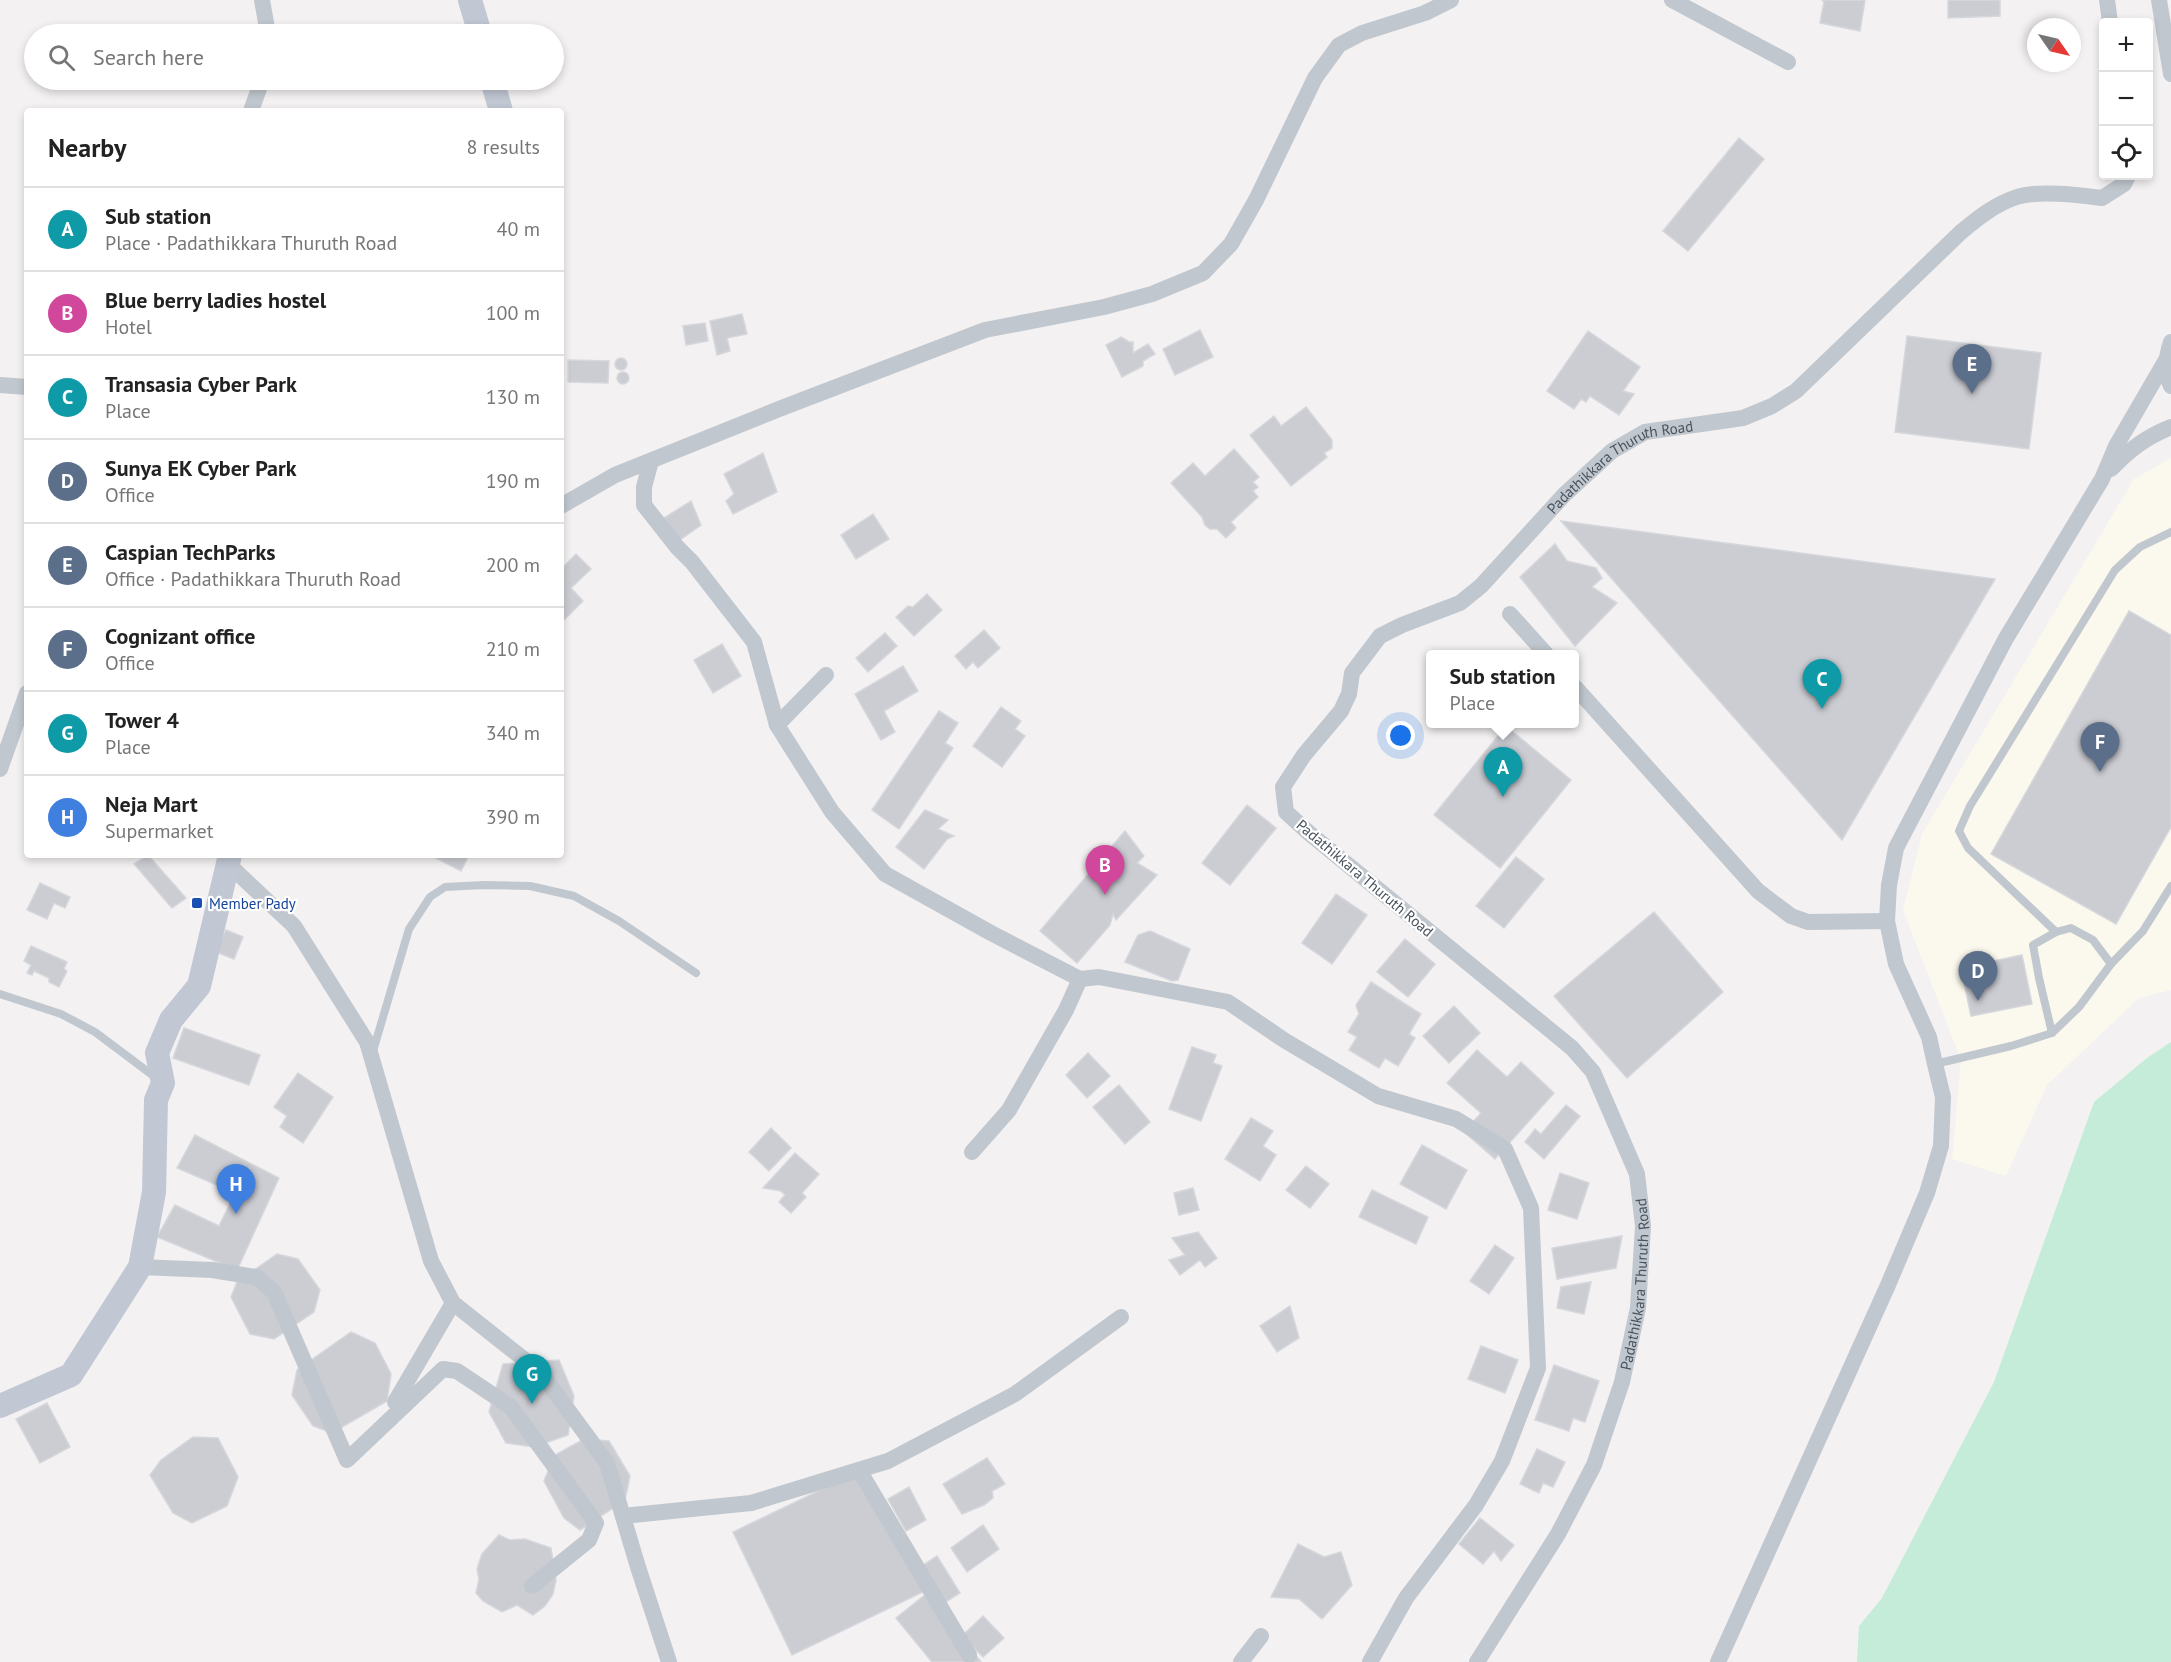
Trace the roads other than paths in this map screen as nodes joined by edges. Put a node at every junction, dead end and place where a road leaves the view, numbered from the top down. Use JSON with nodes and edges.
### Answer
{"nodes":[{"id":1,"x":262,"y":0,"type":"edge"},
{"id":2,"x":470,"y":0,"type":"edge"},
{"id":3,"x":1451,"y":0,"type":"edge"},
{"id":4,"x":1672,"y":0,"type":"edge"},
{"id":5,"x":2107,"y":0,"type":"edge"},
{"id":6,"x":2159,"y":0,"type":"edge"},
{"id":7,"x":2109,"y":18,"type":"edge"},
{"id":8,"x":266,"y":24,"type":"edge"},
{"id":9,"x":477,"y":24,"type":"edge"},
{"id":10,"x":1788,"y":62,"type":"dead end"},
{"id":11,"x":2171,"y":74,"type":"edge"},
{"id":12,"x":258,"y":90,"type":"edge"},
{"id":13,"x":495,"y":90,"type":"edge"},
{"id":14,"x":252,"y":108,"type":"edge"},
{"id":15,"x":500,"y":108,"type":"edge"},
{"id":16,"x":2126,"y":180,"type":"edge"},
{"id":17,"x":2171,"y":342,"type":"edge"},
{"id":18,"x":2166,"y":360,"type":"junction"},
{"id":19,"x":0,"y":385,"type":"edge"},
{"id":20,"x":2171,"y":386,"type":"edge"},
{"id":21,"x":24,"y":387,"type":"edge"},
{"id":22,"x":2171,"y":428,"type":"edge"},
{"id":23,"x":651,"y":460,"type":"junction"},
{"id":24,"x":2102,"y":478,"type":"junction"},
{"id":25,"x":564,"y":504,"type":"edge"},
{"id":26,"x":2171,"y":532,"type":"edge"},
{"id":27,"x":1509,"y":614,"type":"dead end"},
{"id":28,"x":1542,"y":650,"type":"edge"},
{"id":29,"x":826,"y":675,"type":"dead end"},
{"id":30,"x":1579,"y":691,"type":"edge"},
{"id":31,"x":24,"y":701,"type":"edge"},
{"id":32,"x":777,"y":725,"type":"junction"},
{"id":33,"x":0,"y":769,"type":"edge"},
{"id":34,"x":229,"y":860,"type":"edge"},
{"id":35,"x":2171,"y":886,"type":"edge"},
{"id":36,"x":1887,"y":921,"type":"junction"},
{"id":37,"x":2056,"y":932,"type":"junction"},
{"id":38,"x":2111,"y":964,"type":"junction"},
{"id":39,"x":696,"y":974,"type":"dead end"},
{"id":40,"x":1080,"y":979,"type":"junction"},
{"id":41,"x":0,"y":994,"type":"edge"},
{"id":42,"x":2052,"y":1033,"type":"junction"},
{"id":43,"x":371,"y":1057,"type":"junction"},
{"id":44,"x":1935,"y":1064,"type":"junction"},
{"id":45,"x":163,"y":1083,"type":"junction"},
{"id":46,"x":972,"y":1152,"type":"dead end"},
{"id":47,"x":140,"y":1267,"type":"junction"},
{"id":48,"x":453,"y":1302,"type":"junction"},
{"id":49,"x":1121,"y":1317,"type":"dead end"},
{"id":50,"x":395,"y":1402,"type":"dead end"},
{"id":51,"x":0,"y":1406,"type":"edge"},
{"id":52,"x":859,"y":1470,"type":"junction"},
{"id":53,"x":623,"y":1516,"type":"junction"},
{"id":54,"x":532,"y":1586,"type":"dead end"},
{"id":55,"x":1261,"y":1636,"type":"dead end"},
{"id":56,"x":969,"y":1654,"type":"dead end"},
{"id":57,"x":669,"y":1662,"type":"edge"},
{"id":58,"x":1241,"y":1662,"type":"edge"},
{"id":59,"x":1370,"y":1662,"type":"edge"},
{"id":60,"x":1478,"y":1662,"type":"edge"},
{"id":61,"x":1718,"y":1662,"type":"edge"}],
"edges":[{"from":1,"to":8,"type":"street"},
{"from":2,"to":9,"type":"main road"},
{"from":3,"to":23,"type":"street"},
{"from":4,"to":10,"type":"street"},
{"from":5,"to":7,"type":"street"},
{"from":6,"to":11,"type":"street"},
{"from":12,"to":14,"type":"street"},
{"from":13,"to":15,"type":"main road"},
{"from":16,"to":60,"type":"street","name":"Padathikkara Thuruth Road"},
{"from":17,"to":18,"type":"street"},
{"from":18,"to":20,"type":"street"},
{"from":18,"to":24,"type":"street"},
{"from":19,"to":21,"type":"street"},
{"from":22,"to":24,"type":"street"},
{"from":23,"to":25,"type":"street"},
{"from":23,"to":32,"type":"street"},
{"from":24,"to":36,"type":"street"},
{"from":26,"to":37,"type":"lane"},
{"from":27,"to":28,"type":"street"},
{"from":29,"to":32,"type":"street"},
{"from":30,"to":36,"type":"street"},
{"from":31,"to":33,"type":"street"},
{"from":32,"to":40,"type":"street"},
{"from":34,"to":43,"type":"street"},
{"from":34,"to":45,"type":"main road"},
{"from":35,"to":38,"type":"lane"},
{"from":36,"to":44,"type":"street"},
{"from":37,"to":38,"type":"lane"},
{"from":37,"to":42,"type":"lane"},
{"from":38,"to":42,"type":"lane"},
{"from":39,"to":43,"type":"lane"},
{"from":40,"to":46,"type":"street"},
{"from":40,"to":59,"type":"street"},
{"from":41,"to":45,"type":"lane"},
{"from":42,"to":44,"type":"lane"},
{"from":43,"to":48,"type":"street"},
{"from":44,"to":61,"type":"street"},
{"from":45,"to":47,"type":"main road"},
{"from":47,"to":51,"type":"main road"},
{"from":47,"to":54,"type":"street"},
{"from":48,"to":50,"type":"street"},
{"from":48,"to":53,"type":"street"},
{"from":49,"to":52,"type":"street"},
{"from":52,"to":53,"type":"street"},
{"from":52,"to":56,"type":"street"},
{"from":53,"to":57,"type":"street"},
{"from":55,"to":58,"type":"street"}]}
